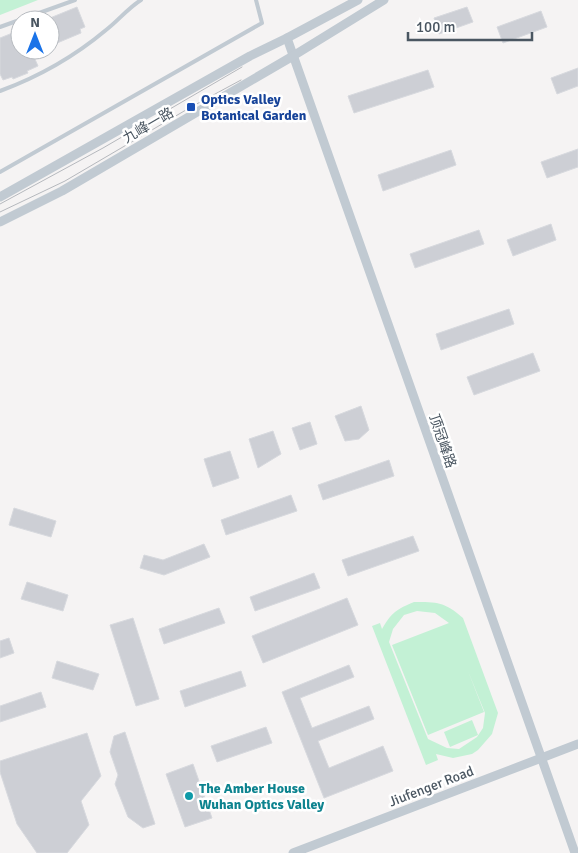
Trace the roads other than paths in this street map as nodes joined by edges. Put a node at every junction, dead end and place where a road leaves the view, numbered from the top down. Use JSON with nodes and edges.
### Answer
{"nodes":[{"id":1,"x":74,"y":0,"type":"edge"},
{"id":2,"x":141,"y":0,"type":"edge"},
{"id":3,"x":256,"y":0,"type":"edge"},
{"id":4,"x":358,"y":0,"type":"edge"},
{"id":5,"x":384,"y":0,"type":"edge"},
{"id":6,"x":0,"y":27,"type":"edge"},
{"id":7,"x":286,"y":38,"type":"junction"},
{"id":8,"x":293,"y":56,"type":"junction"},
{"id":9,"x":0,"y":91,"type":"edge"},
{"id":10,"x":1,"y":170,"type":"edge"},
{"id":11,"x":0,"y":197,"type":"edge"},
{"id":12,"x":0,"y":222,"type":"edge"},
{"id":13,"x":578,"y":744,"type":"edge"},
{"id":14,"x":541,"y":759,"type":"junction"},
{"id":15,"x":293,"y":853,"type":"edge"},
{"id":16,"x":575,"y":853,"type":"edge"}],
"edges":[{"from":1,"to":6,"type":"lane"},
{"from":2,"to":9,"type":"lane"},
{"from":3,"to":10,"type":"lane"},
{"from":4,"to":7,"type":"street","name":"九峰一路"},
{"from":5,"to":8,"type":"street","name":"九峰一路"},
{"from":7,"to":8,"type":"street","name":"顶冠峰路"},
{"from":7,"to":11,"type":"street","name":"九峰一路"},
{"from":8,"to":12,"type":"street","name":"九峰一路"},
{"from":8,"to":14,"type":"street","name":"顶冠峰路"},
{"from":13,"to":14,"type":"street","name":"Jiufenger Road"},
{"from":14,"to":15,"type":"street","name":"Jiufenger Road"},
{"from":14,"to":16,"type":"street","name":"顶冠峰路"}]}
